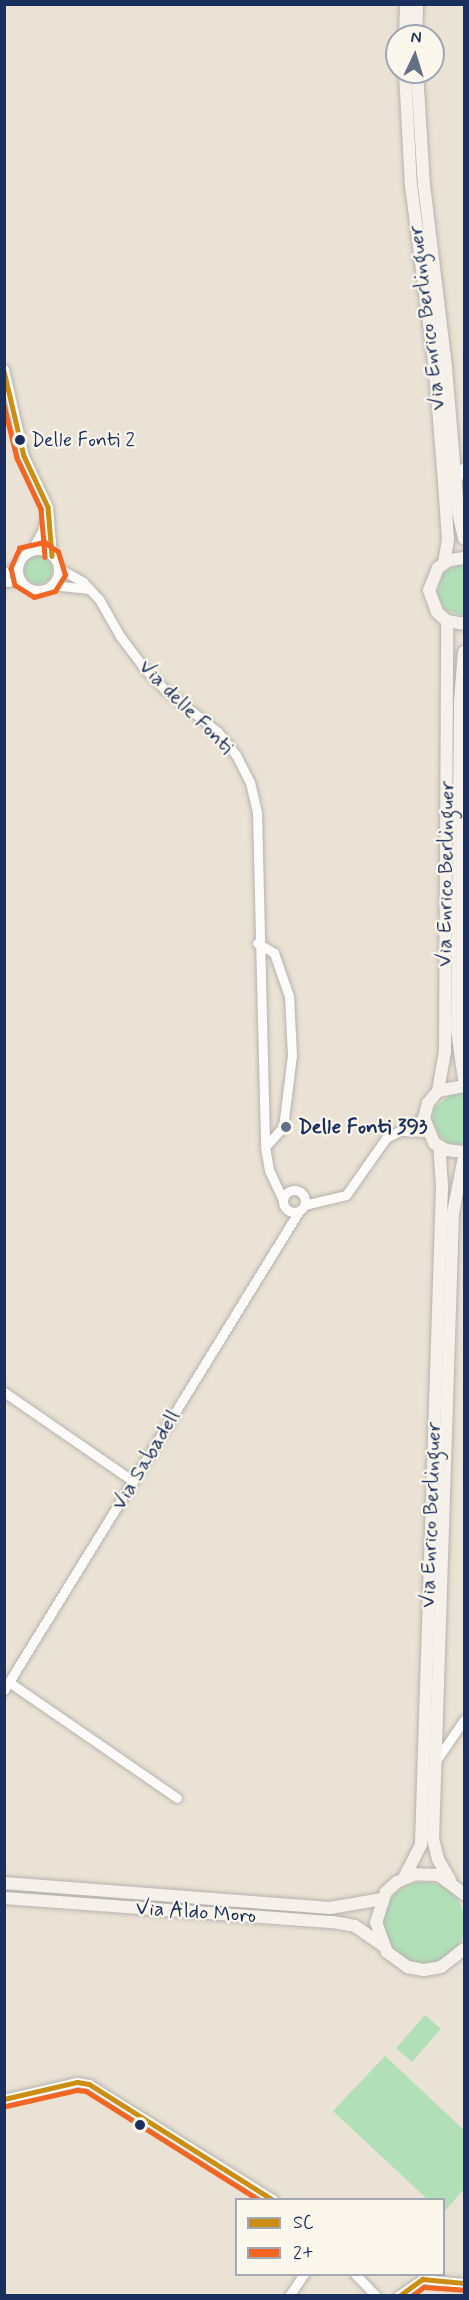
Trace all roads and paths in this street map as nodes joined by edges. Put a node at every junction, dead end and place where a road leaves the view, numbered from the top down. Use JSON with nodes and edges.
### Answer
{"nodes":[{"id":1,"x":406,"y":4,"type":"edge"},
{"id":2,"x":417,"y":4,"type":"edge"},
{"id":3,"x":405,"y":24,"type":"edge"},
{"id":4,"x":416,"y":24,"type":"edge"},
{"id":5,"x":406,"y":84,"type":"edge"},
{"id":6,"x":418,"y":84,"type":"edge"},
{"id":7,"x":4,"y":369,"type":"edge"},
{"id":8,"x":465,"y":468,"type":"edge"},
{"id":9,"x":455,"y":481,"type":"junction"},
{"id":10,"x":48,"y":507,"type":"junction"},
{"id":11,"x":465,"y":538,"type":"edge"},
{"id":12,"x":31,"y":551,"type":"junction"},
{"id":13,"x":52,"y":556,"type":"junction"},
{"id":14,"x":465,"y":558,"type":"edge"},
{"id":15,"x":19,"y":563,"type":"junction"},
{"id":16,"x":444,"y":563,"type":"junction"},
{"id":17,"x":58,"y":568,"type":"junction"},
{"id":18,"x":4,"y":575,"type":"edge"},
{"id":19,"x":21,"y":581,"type":"junction"},
{"id":20,"x":4,"y":582,"type":"edge"},
{"id":21,"x":51,"y":585,"type":"junction"},
{"id":22,"x":90,"y":589,"type":"junction"},
{"id":23,"x":447,"y":621,"type":"junction"},
{"id":24,"x":465,"y":624,"type":"edge"},
{"id":25,"x":465,"y":652,"type":"edge"},
{"id":26,"x":257,"y":943,"type":"junction"},
{"id":27,"x":465,"y":1080,"type":"edge"},
{"id":28,"x":465,"y":1086,"type":"edge"},
{"id":29,"x":438,"y":1091,"type":"junction"},
{"id":30,"x":424,"y":1118,"type":"junction"},
{"id":31,"x":399,"y":1131,"type":"junction"},
{"id":32,"x":427,"y":1132,"type":"junction"},
{"id":33,"x":265,"y":1146,"type":"junction"},
{"id":34,"x":439,"y":1147,"type":"junction"},
{"id":35,"x":465,"y":1152,"type":"edge"},
{"id":36,"x":465,"y":1157,"type":"edge"},
{"id":37,"x":286,"y":1200,"type":"junction"},
{"id":38,"x":302,"y":1204,"type":"junction"},
{"id":39,"x":286,"y":1229,"type":"junction"},
{"id":40,"x":4,"y":1392,"type":"edge"},
{"id":41,"x":133,"y":1481,"type":"junction"},
{"id":42,"x":7,"y":1686,"type":"edge"},
{"id":43,"x":465,"y":1720,"type":"edge"},
{"id":44,"x":435,"y":1762,"type":"junction"},
{"id":45,"x":177,"y":1798,"type":"dead end"},
{"id":46,"x":404,"y":1878,"type":"junction"},
{"id":47,"x":450,"y":1880,"type":"junction"},
{"id":48,"x":4,"y":1883,"type":"edge"},
{"id":49,"x":465,"y":1894,"type":"edge"},
{"id":50,"x":4,"y":1898,"type":"edge"},
{"id":51,"x":382,"y":1899,"type":"junction"},
{"id":52,"x":382,"y":1945,"type":"junction"},
{"id":53,"x":465,"y":1949,"type":"edge"},
{"id":54,"x":4,"y":2099,"type":"edge"},
{"id":55,"x":272,"y":2198,"type":"edge"},
{"id":56,"x":303,"y":2276,"type":"edge"},
{"id":57,"x":357,"y":2276,"type":"edge"},
{"id":58,"x":465,"y":2283,"type":"edge"},
{"id":59,"x":289,"y":2295,"type":"edge"},
{"id":60,"x":376,"y":2295,"type":"edge"},
{"id":61,"x":398,"y":2295,"type":"edge"}],
"edges":[{"from":1,"to":3,"type":"main road"},
{"from":2,"to":4,"type":"main road"},
{"from":5,"to":16,"type":"main road","name":"Via Enrico Berlinguer"},
{"from":6,"to":9,"type":"main road","name":"Via Enrico Berlinguer"},
{"from":7,"to":10,"type":"street"},
{"from":8,"to":9,"type":"street"},
{"from":9,"to":11,"type":"main road","name":"Via Enrico Berlinguer"},
{"from":10,"to":12,"type":"street"},
{"from":10,"to":13,"type":"street"},
{"from":12,"to":13,"type":"street"},
{"from":12,"to":15,"type":"street"},
{"from":13,"to":17,"type":"street"},
{"from":14,"to":16,"type":"main road"},
{"from":15,"to":18,"type":"street"},
{"from":15,"to":19,"type":"street"},
{"from":16,"to":23,"type":"main road","name":"Via Enrico Berlinguer"},
{"from":17,"to":21,"type":"street"},
{"from":17,"to":22,"type":"street","name":"Via delle Fonti"},
{"from":19,"to":20,"type":"street"},
{"from":19,"to":21,"type":"street"},
{"from":21,"to":22,"type":"street"},
{"from":22,"to":26,"type":"street","name":"Via delle Fonti"},
{"from":23,"to":24,"type":"main road"},
{"from":23,"to":29,"type":"main road","name":"Via Enrico Berlinguer"},
{"from":25,"to":27,"type":"main road","name":"Via Enrico Berlinguer"},
{"from":26,"to":33,"type":"street","name":"Via delle Fonti"},
{"from":26,"to":33,"type":"street"},
{"from":28,"to":29,"type":"main road"},
{"from":29,"to":30,"type":"main road","name":"Via Enrico Berlinguer"},
{"from":30,"to":31,"type":"street"},
{"from":30,"to":32,"type":"main road"},
{"from":31,"to":32,"type":"street"},
{"from":31,"to":38,"type":"street"},
{"from":32,"to":34,"type":"main road"},
{"from":33,"to":37,"type":"street","name":"Via delle Fonti"},
{"from":34,"to":35,"type":"main road"},
{"from":34,"to":46,"type":"main road","name":"Via Enrico Berlinguer"},
{"from":36,"to":44,"type":"main road","name":"Via Enrico Berlinguer"},
{"from":37,"to":38,"type":"street"},
{"from":37,"to":38,"type":"street"},
{"from":37,"to":39,"type":"street"},
{"from":38,"to":39,"type":"street","name":"Via Sabadell"},
{"from":39,"to":41,"type":"street","name":"Via Sabadell"},
{"from":40,"to":41,"type":"street"},
{"from":41,"to":42,"type":"street","name":"Via Sabadell"},
{"from":42,"to":45,"type":"street"},
{"from":43,"to":44,"type":"street"},
{"from":44,"to":47,"type":"main road","name":"Via Enrico Berlinguer"},
{"from":46,"to":47,"type":"main road"},
{"from":46,"to":51,"type":"main road","name":"Via Enrico Berlinguer"},
{"from":47,"to":49,"type":"main road"},
{"from":48,"to":51,"type":"main road","name":"Via Aldo Moro"},
{"from":50,"to":52,"type":"main road","name":"Via Aldo Moro"},
{"from":51,"to":52,"type":"main road"},
{"from":52,"to":53,"type":"main road","name":"Via Aldo Moro"},
{"from":54,"to":55,"type":"street"},
{"from":56,"to":59,"type":"street"},
{"from":57,"to":60,"type":"street"},
{"from":58,"to":61,"type":"street"}]}
